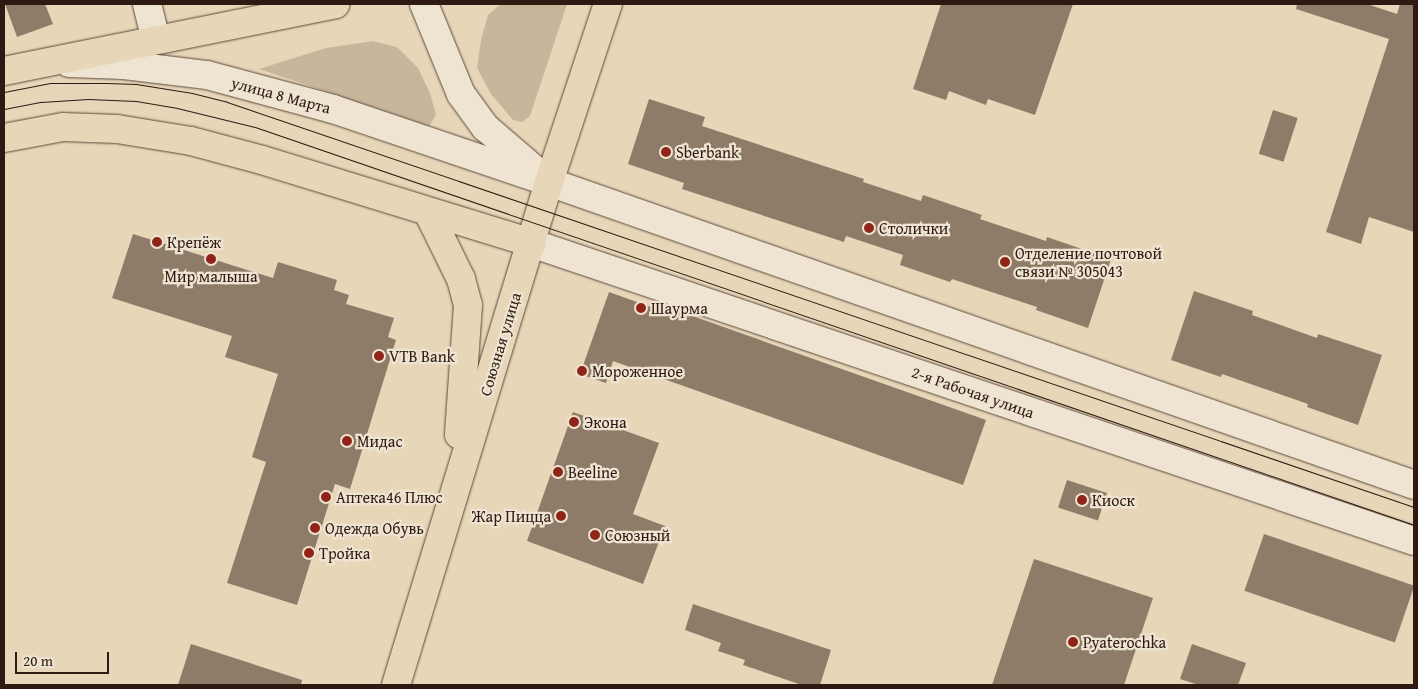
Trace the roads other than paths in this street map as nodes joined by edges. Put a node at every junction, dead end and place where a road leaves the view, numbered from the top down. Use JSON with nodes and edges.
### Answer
{"nodes":[{"id":1,"x":147,"y":4,"type":"edge"},
{"id":2,"x":336,"y":4,"type":"edge"},
{"id":3,"x":424,"y":4,"type":"edge"},
{"id":4,"x":608,"y":4,"type":"edge"},
{"id":5,"x":156,"y":39,"type":"junction"},
{"id":6,"x":47,"y":62,"type":"junction"},
{"id":7,"x":4,"y":71,"type":"edge"},
{"id":8,"x":4,"y":138,"type":"edge"},
{"id":9,"x":549,"y":182,"type":"junction"},
{"id":10,"x":428,"y":212,"type":"junction"},
{"id":11,"x":531,"y":243,"type":"junction"},
{"id":12,"x":1414,"y":485,"type":"edge"},
{"id":13,"x":1414,"y":541,"type":"edge"},
{"id":14,"x":438,"y":545,"type":"junction"},
{"id":15,"x":396,"y":685,"type":"edge"}],
"edges":[{"from":1,"to":5,"type":"main road"},
{"from":2,"to":5,"type":"main road"},
{"from":3,"to":9,"type":"main road"},
{"from":4,"to":9,"type":"main road","name":"Союзная улица"},
{"from":5,"to":6,"type":"main road"},
{"from":6,"to":7,"type":"main road","name":"улица 8 Марта"},
{"from":6,"to":9,"type":"main road","name":"улица 8 Марта"},
{"from":8,"to":10,"type":"main road"},
{"from":9,"to":11,"type":"main road","name":"Союзная улица"},
{"from":9,"to":12,"type":"main road"},
{"from":10,"to":11,"type":"main road"},
{"from":10,"to":14,"type":"main road"},
{"from":11,"to":13,"type":"main road","name":"2-я Рабочая улица"},
{"from":11,"to":14,"type":"main road","name":"Союзная улица"},
{"from":14,"to":15,"type":"main road","name":"Союзная улица"}]}
